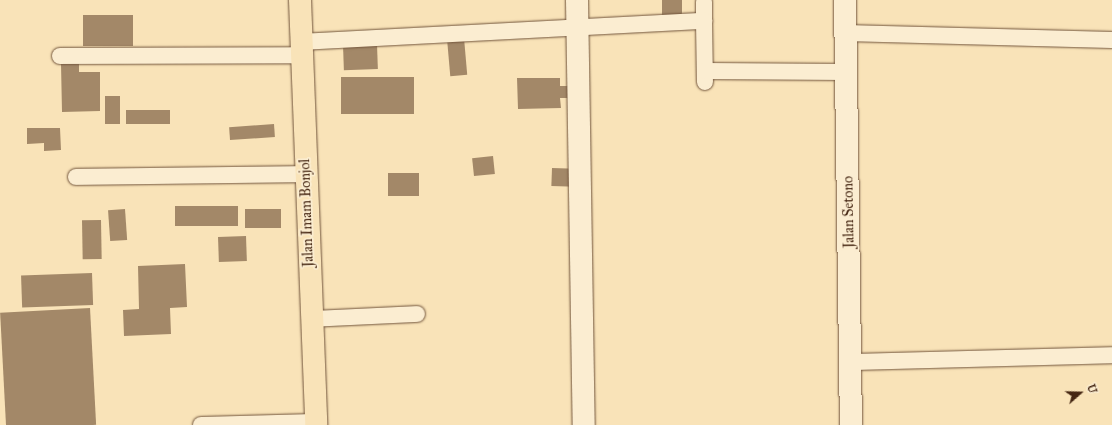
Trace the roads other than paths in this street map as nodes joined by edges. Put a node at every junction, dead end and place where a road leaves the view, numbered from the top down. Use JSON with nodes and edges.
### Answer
{"nodes":[{"id":1,"x":300,"y":0,"type":"edge"},
{"id":2,"x":577,"y":0,"type":"edge"},
{"id":3,"x":845,"y":0,"type":"edge"},
{"id":4,"x":704,"y":2,"type":"dead end"},
{"id":5,"x":704,"y":21,"type":"junction"},
{"id":6,"x":577,"y":27,"type":"junction"},
{"id":7,"x":845,"y":33,"type":"junction"},
{"id":8,"x":1112,"y":40,"type":"edge"},
{"id":9,"x":300,"y":48,"type":"junction"},
{"id":10,"x":60,"y":56,"type":"dead end"},
{"id":11,"x":846,"y":72,"type":"junction"},
{"id":12,"x":306,"y":174,"type":"junction"},
{"id":13,"x":76,"y":177,"type":"dead end"},
{"id":14,"x":418,"y":314,"type":"dead end"},
{"id":15,"x":311,"y":319,"type":"junction"},
{"id":16,"x":1112,"y":355,"type":"edge"},
{"id":17,"x":852,"y":362,"type":"junction"},
{"id":18,"x":316,"y":423,"type":"edge"},
{"id":19,"x":201,"y":425,"type":"edge"},
{"id":20,"x":584,"y":425,"type":"edge"},
{"id":21,"x":851,"y":425,"type":"edge"}],
"edges":[{"from":1,"to":9,"type":"main road","name":"Jalan Imam Bonjol"},
{"from":2,"to":6,"type":"street"},
{"from":3,"to":7,"type":"street","name":"Jalan Setono"},
{"from":4,"to":5,"type":"street"},
{"from":5,"to":6,"type":"street"},
{"from":5,"to":11,"type":"street"},
{"from":6,"to":9,"type":"street"},
{"from":6,"to":20,"type":"street"},
{"from":7,"to":8,"type":"street"},
{"from":7,"to":11,"type":"street","name":"Jalan Setono"},
{"from":9,"to":10,"type":"street"},
{"from":9,"to":12,"type":"main road","name":"Jalan Imam Bonjol"},
{"from":11,"to":17,"type":"street","name":"Jalan Setono"},
{"from":12,"to":13,"type":"street"},
{"from":12,"to":15,"type":"main road","name":"Jalan Imam Bonjol"},
{"from":14,"to":15,"type":"street"},
{"from":15,"to":18,"type":"main road","name":"Jalan Imam Bonjol"},
{"from":16,"to":17,"type":"street"},
{"from":17,"to":21,"type":"street","name":"Jalan Setono"},
{"from":18,"to":19,"type":"street"}]}
